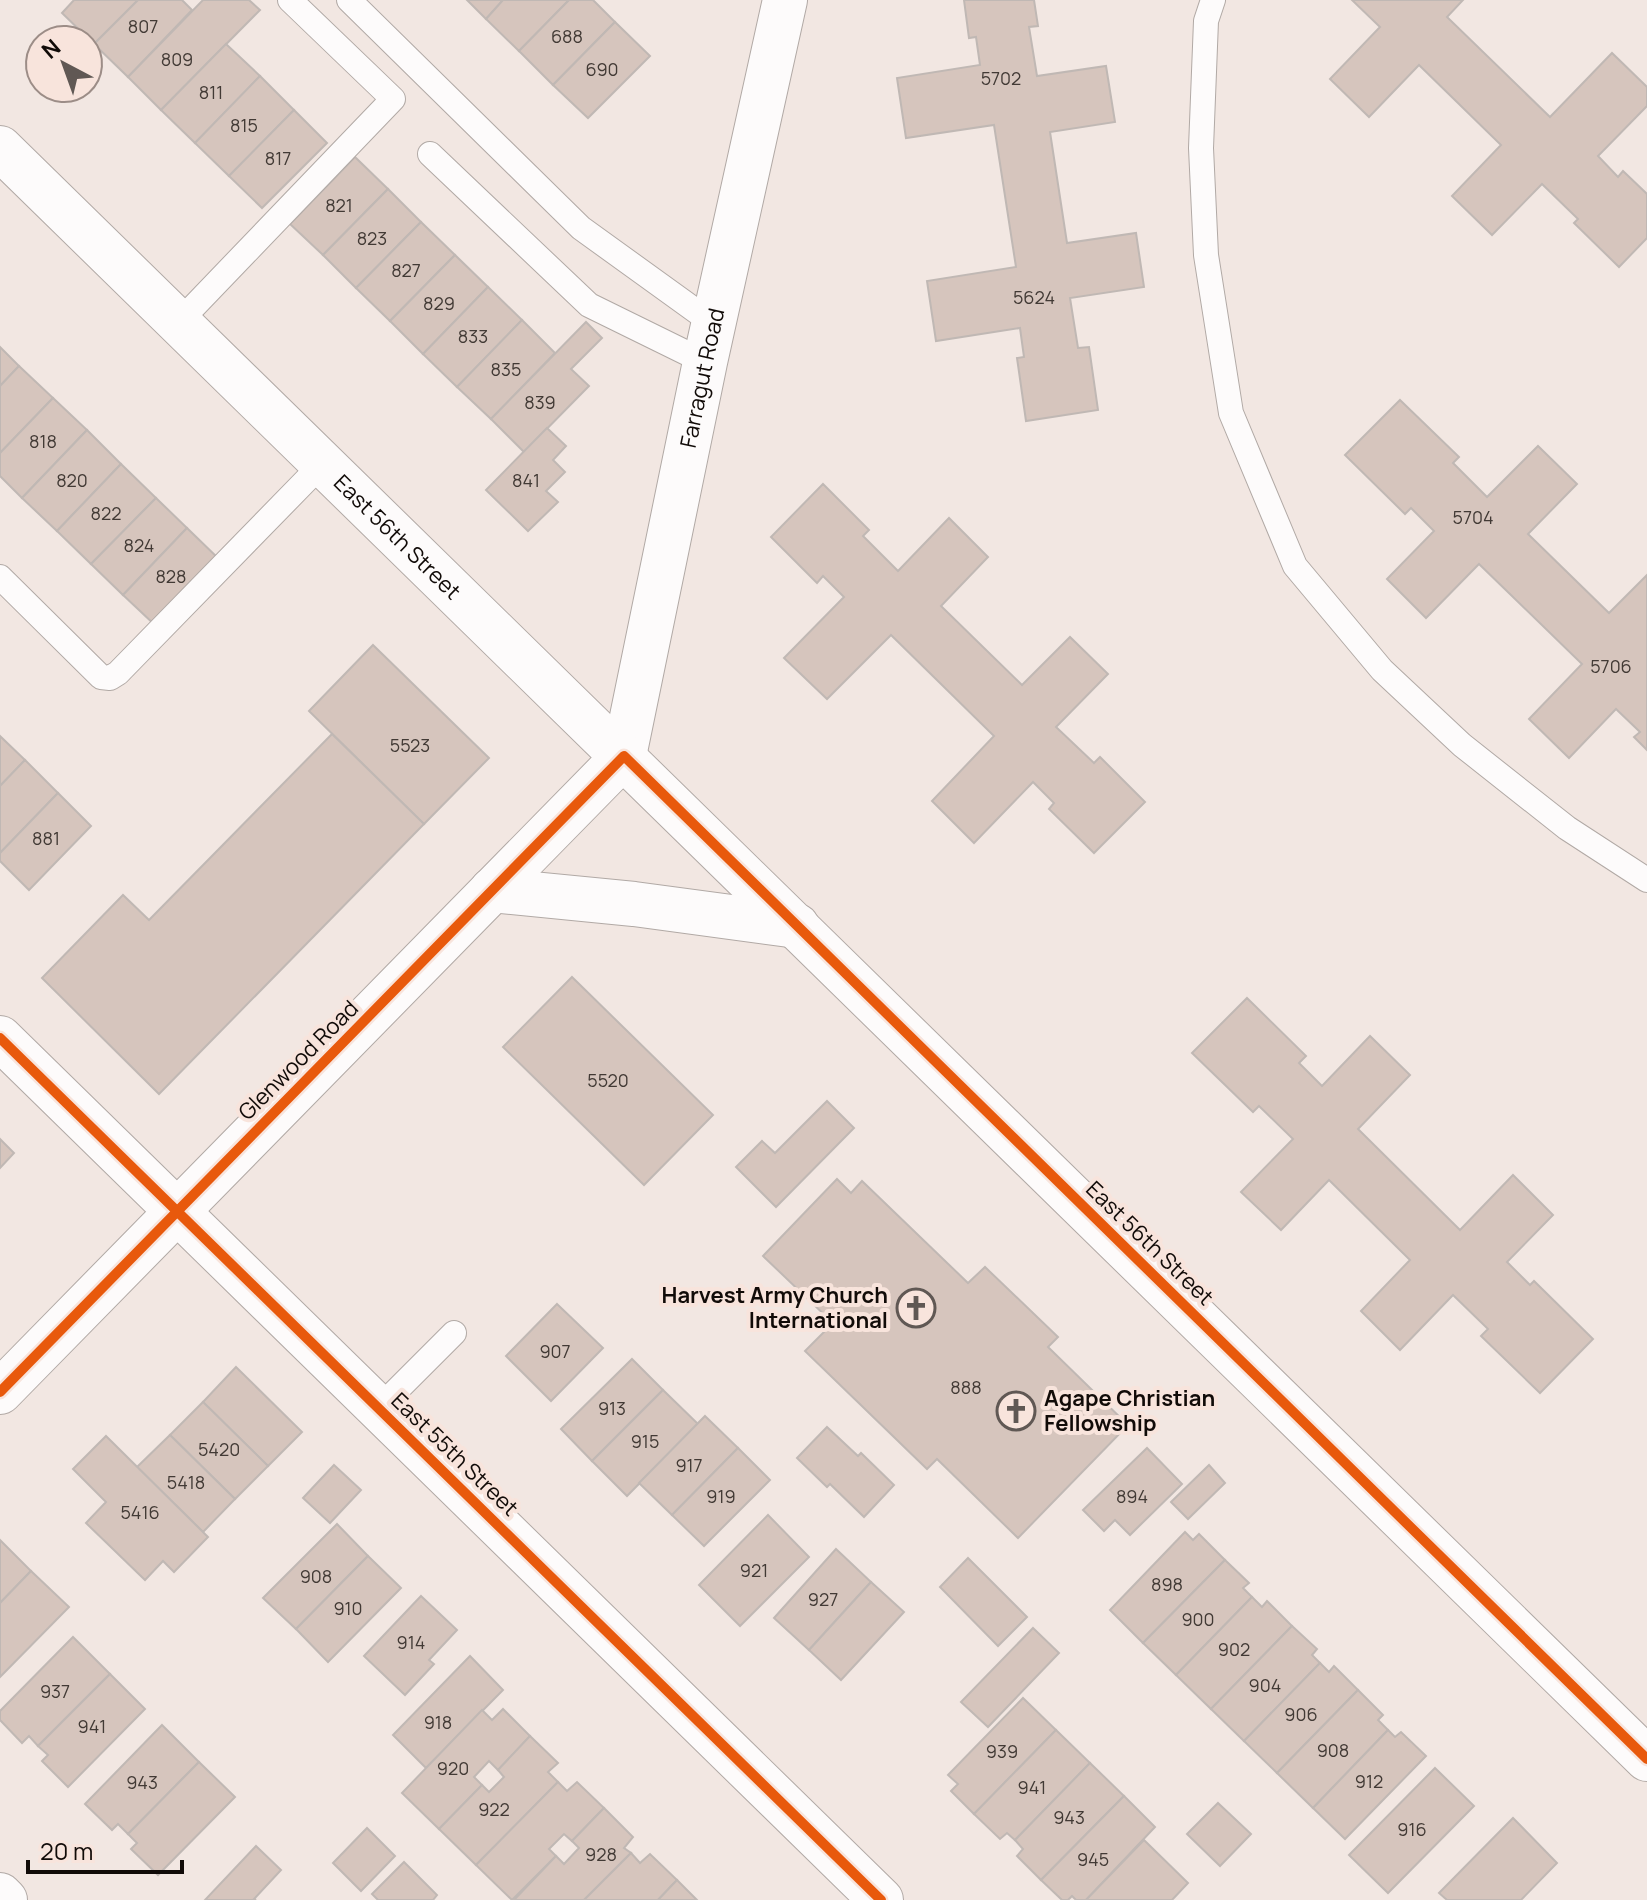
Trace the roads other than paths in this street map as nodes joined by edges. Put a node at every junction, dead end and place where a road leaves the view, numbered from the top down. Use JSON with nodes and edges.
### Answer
{"nodes":[{"id":1,"x":290,"y":0,"type":"edge"},
{"id":2,"x":349,"y":0,"type":"edge"},
{"id":3,"x":1213,"y":0,"type":"edge"},
{"id":4,"x":777,"y":5,"type":"edge"},
{"id":5,"x":0,"y":148,"type":"edge"},
{"id":6,"x":430,"y":154,"type":"dead end"},
{"id":7,"x":178,"y":323,"type":"junction"},
{"id":8,"x":710,"y":343,"type":"junction"},
{"id":9,"x":322,"y":464,"type":"junction"},
{"id":10,"x":0,"y":577,"type":"edge"},
{"id":11,"x":624,"y":756,"type":"junction"},
{"id":12,"x":1647,"y":880,"type":"edge"},
{"id":13,"x":492,"y":890,"type":"junction"},
{"id":14,"x":797,"y":926,"type":"junction"},
{"id":15,"x":0,"y":1038,"type":"edge"},
{"id":16,"x":177,"y":1211,"type":"junction"},
{"id":17,"x":454,"y":1333,"type":"dead end"},
{"id":18,"x":0,"y":1392,"type":"edge"},
{"id":19,"x":379,"y":1408,"type":"junction"},
{"id":20,"x":1647,"y":1759,"type":"edge"},
{"id":21,"x":0,"y":1895,"type":"edge"},
{"id":22,"x":5,"y":1900,"type":"edge"},
{"id":23,"x":881,"y":1900,"type":"edge"}],
"edges":[{"from":1,"to":7,"type":"lane"},
{"from":2,"to":8,"type":"lane"},
{"from":3,"to":12,"type":"lane"},
{"from":4,"to":8,"type":"street","name":"Farragut Road"},
{"from":5,"to":7,"type":"street","name":"East 56th Street"},
{"from":6,"to":8,"type":"lane"},
{"from":7,"to":9,"type":"street","name":"East 56th Street"},
{"from":8,"to":11,"type":"street","name":"Farragut Road"},
{"from":9,"to":10,"type":"lane"},
{"from":9,"to":11,"type":"street","name":"East 56th Street"},
{"from":11,"to":13,"type":"street","name":"Glenwood Road"},
{"from":11,"to":14,"type":"street","name":"East 56th Street"},
{"from":13,"to":14,"type":"street"},
{"from":13,"to":16,"type":"street","name":"Glenwood Road"},
{"from":14,"to":20,"type":"street","name":"East 56th Street"},
{"from":15,"to":16,"type":"street","name":"East 55th Street"},
{"from":16,"to":18,"type":"street","name":"Glenwood Road"},
{"from":16,"to":19,"type":"street","name":"East 55th Street"},
{"from":17,"to":19,"type":"lane"},
{"from":19,"to":23,"type":"street","name":"East 55th Street"},
{"from":21,"to":22,"type":"street"}]}
